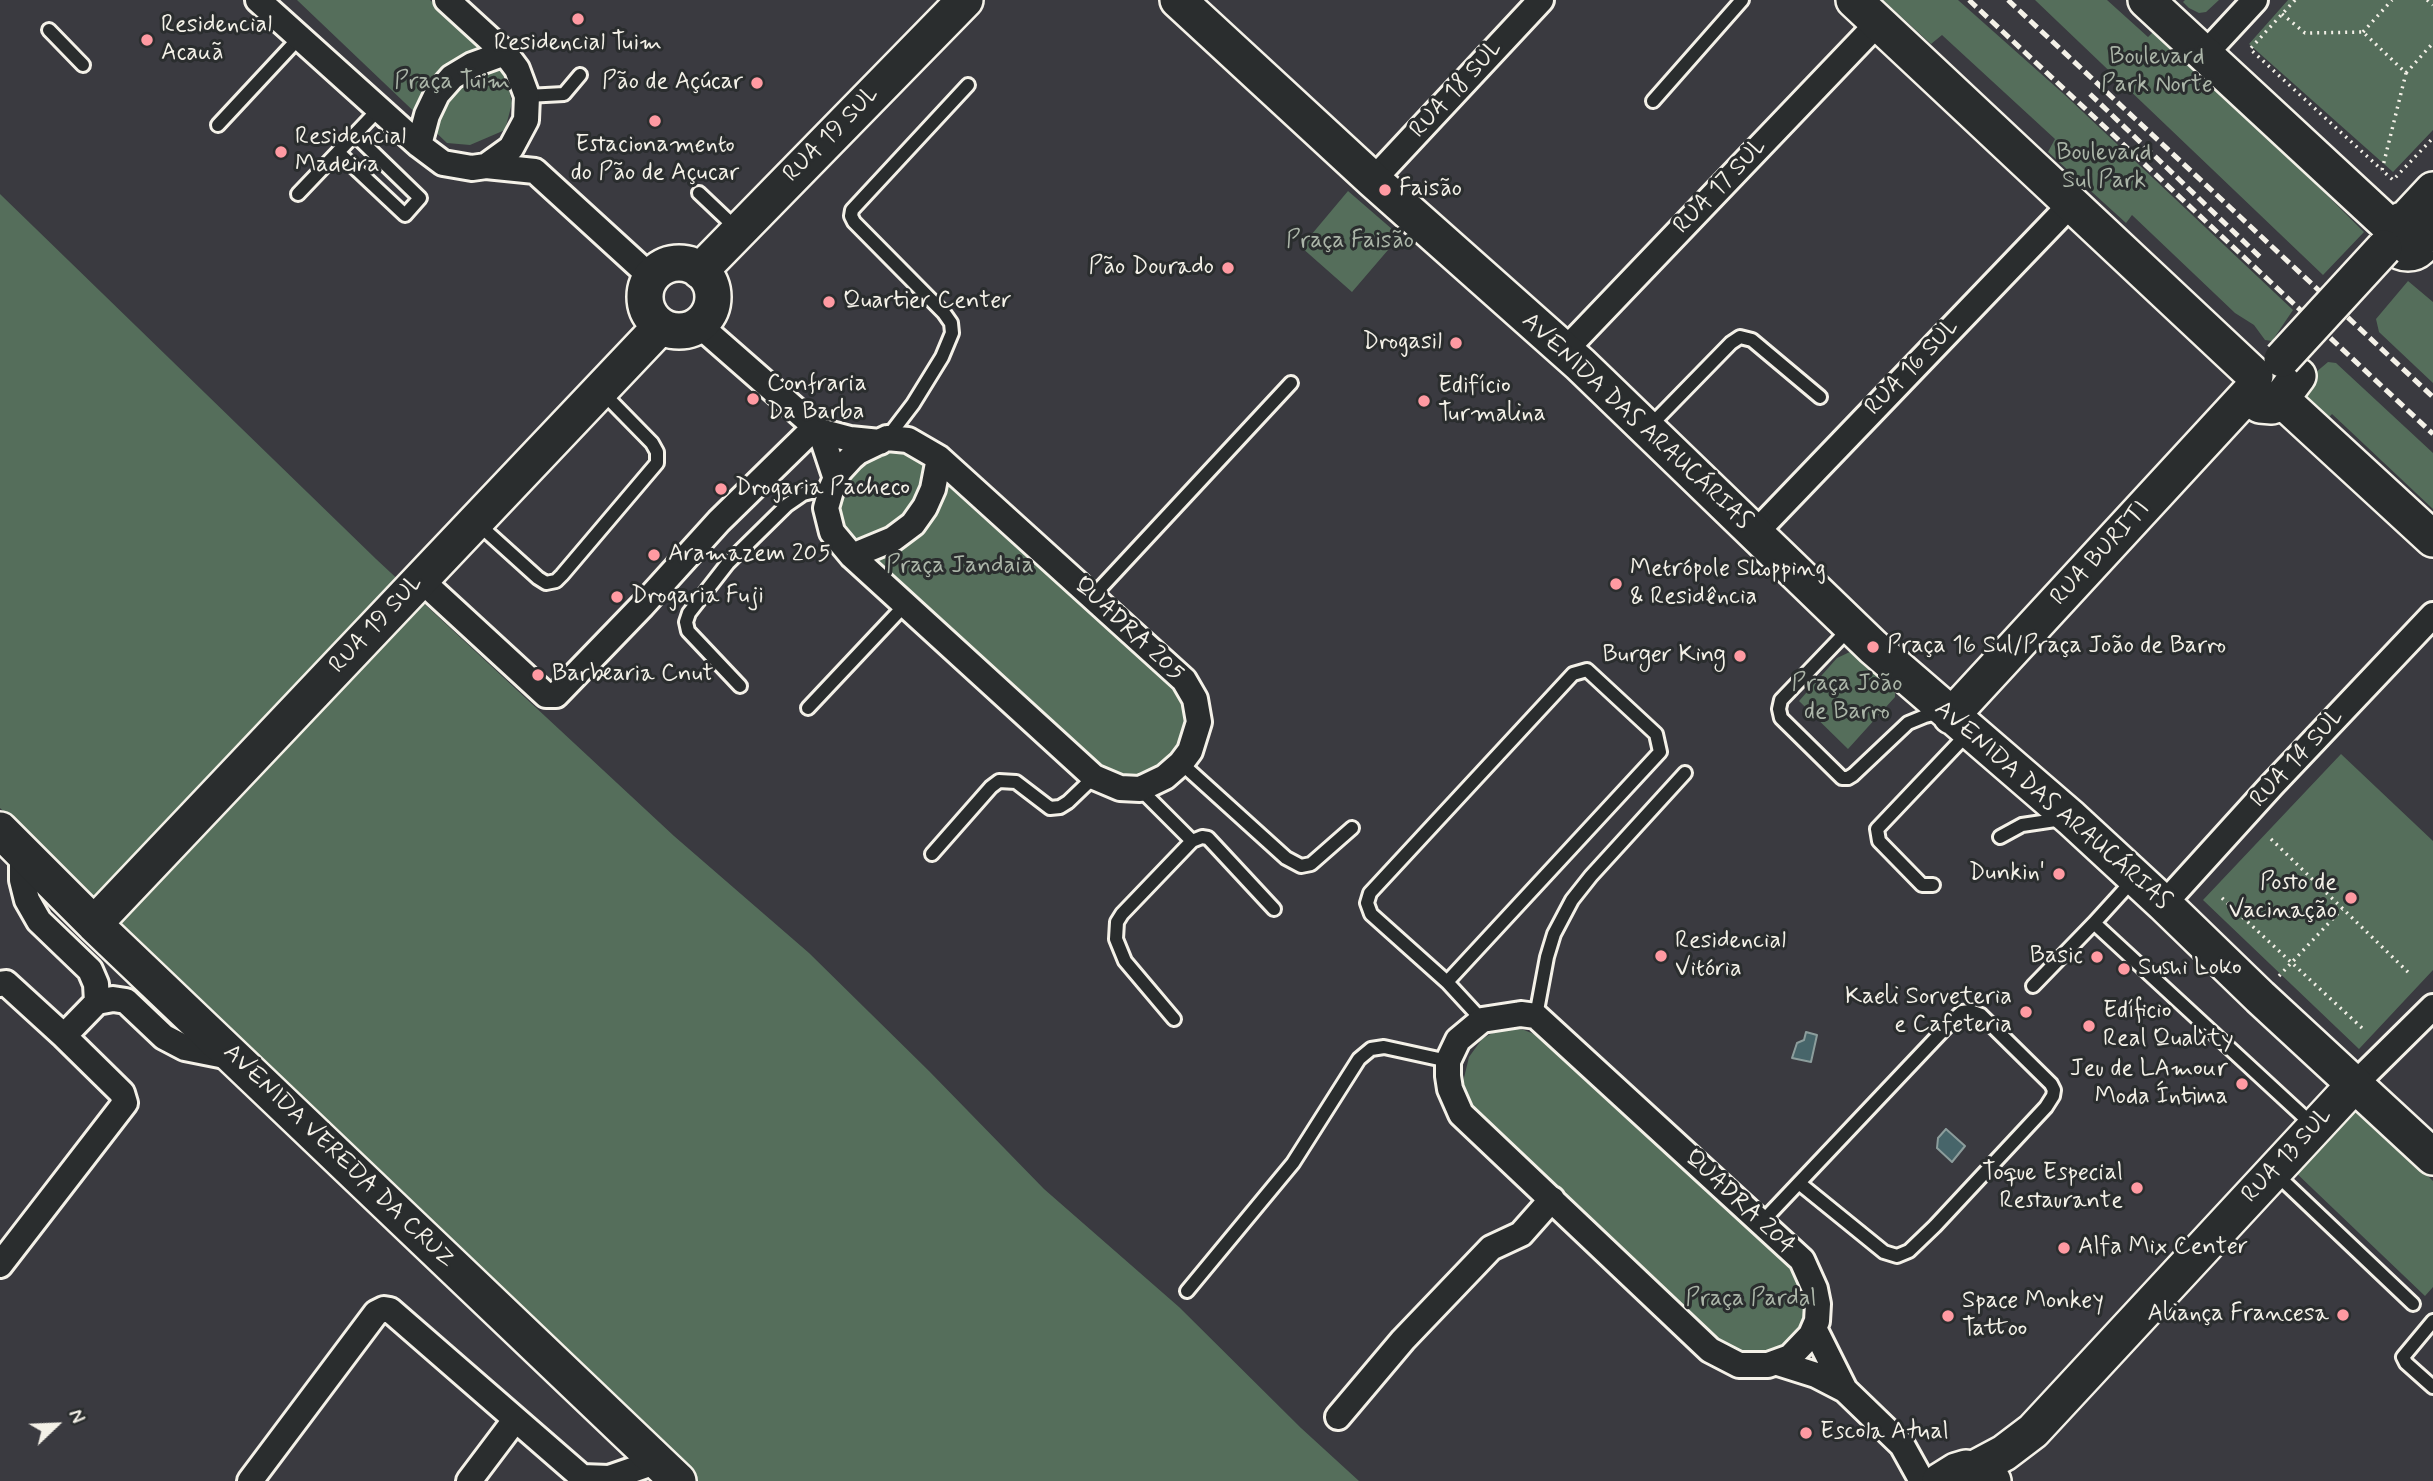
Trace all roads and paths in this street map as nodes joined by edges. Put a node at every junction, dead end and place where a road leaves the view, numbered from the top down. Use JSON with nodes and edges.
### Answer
{"nodes":[{"id":1,"x":258,"y":0,"type":"edge"},
{"id":2,"x":447,"y":0,"type":"edge"},
{"id":3,"x":965,"y":0,"type":"edge"},
{"id":4,"x":1178,"y":0,"type":"edge"},
{"id":5,"x":1541,"y":0,"type":"edge"},
{"id":6,"x":1742,"y":0,"type":"edge"},
{"id":7,"x":2146,"y":0,"type":"edge"},
{"id":8,"x":2255,"y":0,"type":"edge"},
{"id":9,"x":2295,"y":0,"type":"edge"},
{"id":10,"x":2392,"y":0,"type":"edge"},
{"id":11,"x":2427,"y":0,"type":"edge"},
{"id":12,"x":2433,"y":5,"type":"edge"},
{"id":13,"x":1866,"y":11,"type":"edge"},
{"id":14,"x":2282,"y":14,"type":"junction"},
{"id":15,"x":48,"y":30,"type":"dead end"},
{"id":16,"x":2363,"y":32,"type":"junction"},
{"id":17,"x":299,"y":38,"type":"junction"},
{"id":18,"x":2433,"y":43,"type":"edge"},
{"id":19,"x":505,"y":53,"type":"junction"},
{"id":20,"x":2204,"y":55,"type":"junction"},
{"id":21,"x":83,"y":65,"type":"dead end"},
{"id":22,"x":2406,"y":74,"type":"junction"},
{"id":23,"x":580,"y":75,"type":"dead end"},
{"id":24,"x":968,"y":85,"type":"dead end"},
{"id":25,"x":1653,"y":101,"type":"dead end"},
{"id":26,"x":526,"y":108,"type":"junction"},
{"id":27,"x":379,"y":109,"type":"junction"},
{"id":28,"x":218,"y":125,"type":"dead end"},
{"id":29,"x":355,"y":135,"type":"junction"},
{"id":30,"x":2433,"y":138,"type":"edge"},
{"id":31,"x":419,"y":145,"type":"junction"},
{"id":32,"x":339,"y":153,"type":"junction"},
{"id":33,"x":486,"y":166,"type":"junction"},
{"id":34,"x":2382,"y":170,"type":"junction"},
{"id":35,"x":535,"y":171,"type":"junction"},
{"id":36,"x":1373,"y":180,"type":"junction"},
{"id":37,"x":2433,"y":190,"type":"edge"},
{"id":38,"x":699,"y":193,"type":"dead end"},
{"id":39,"x":298,"y":194,"type":"dead end"},
{"id":40,"x":2072,"y":203,"type":"junction"},
{"id":41,"x":738,"y":230,"type":"junction"},
{"id":42,"x":2409,"y":242,"type":"edge"},
{"id":43,"x":700,"y":271,"type":"junction"},
{"id":44,"x":651,"y":277,"type":"junction"},
{"id":45,"x":699,"y":325,"type":"junction"},
{"id":46,"x":661,"y":326,"type":"junction"},
{"id":47,"x":1566,"y":353,"type":"junction"},
{"id":48,"x":1291,"y":383,"type":"dead end"},
{"id":49,"x":2273,"y":384,"type":"junction"},
{"id":50,"x":600,"y":390,"type":"junction"},
{"id":51,"x":1820,"y":397,"type":"dead end"},
{"id":52,"x":818,"y":429,"type":"junction"},
{"id":53,"x":1647,"y":429,"type":"junction"},
{"id":54,"x":883,"y":440,"type":"junction"},
{"id":55,"x":939,"y":458,"type":"junction"},
{"id":56,"x":834,"y":483,"type":"junction"},
{"id":57,"x":475,"y":522,"type":"junction"},
{"id":58,"x":1753,"y":532,"type":"junction"},
{"id":59,"x":2433,"y":539,"type":"edge"},
{"id":60,"x":852,"y":556,"type":"junction"},
{"id":61,"x":421,"y":580,"type":"junction"},
{"id":62,"x":1093,"y":597,"type":"junction"},
{"id":63,"x":904,"y":606,"type":"junction"},
{"id":64,"x":2433,"y":615,"type":"edge"},
{"id":65,"x":1851,"y":627,"type":"junction"},
{"id":66,"x":740,"y":686,"type":"dead end"},
{"id":67,"x":808,"y":708,"type":"dead end"},
{"id":68,"x":1958,"y":721,"type":"junction"},
{"id":69,"x":1181,"y":763,"type":"junction"},
{"id":70,"x":1685,"y":773,"type":"dead end"},
{"id":71,"x":1094,"y":777,"type":"junction"},
{"id":72,"x":1140,"y":789,"type":"junction"},
{"id":73,"x":2071,"y":818,"type":"junction"},
{"id":74,"x":1352,"y":828,"type":"dead end"},
{"id":75,"x":2000,"y":837,"type":"dead end"},
{"id":76,"x":2271,"y":839,"type":"dead end"},
{"id":77,"x":1192,"y":841,"type":"junction"},
{"id":78,"x":11,"y":842,"type":"edge"},
{"id":79,"x":932,"y":854,"type":"dead end"},
{"id":80,"x":2135,"y":877,"type":"junction"},
{"id":81,"x":1933,"y":885,"type":"dead end"},
{"id":82,"x":2222,"y":898,"type":"dead end"},
{"id":83,"x":2164,"y":904,"type":"junction"},
{"id":84,"x":1274,"y":909,"type":"dead end"},
{"id":85,"x":2343,"y":909,"type":"junction"},
{"id":86,"x":2094,"y":923,"type":"junction"},
{"id":87,"x":94,"y":925,"type":"junction"},
{"id":88,"x":2290,"y":962,"type":"junction"},
{"id":89,"x":2411,"y":975,"type":"dead end"},
{"id":90,"x":1447,"y":982,"type":"junction"},
{"id":91,"x":0,"y":984,"type":"edge"},
{"id":92,"x":2033,"y":986,"type":"dead end"},
{"id":93,"x":2260,"y":997,"type":"junction"},
{"id":94,"x":97,"y":1002,"type":"junction"},
{"id":95,"x":2433,"y":1007,"type":"edge"},
{"id":96,"x":1536,"y":1016,"type":"junction"},
{"id":97,"x":1174,"y":1018,"type":"dead end"},
{"id":98,"x":1482,"y":1020,"type":"junction"},
{"id":99,"x":2362,"y":1028,"type":"dead end"},
{"id":100,"x":64,"y":1035,"type":"junction"},
{"id":101,"x":235,"y":1058,"type":"junction"},
{"id":102,"x":1448,"y":1061,"type":"junction"},
{"id":103,"x":2355,"y":1084,"type":"junction"},
{"id":104,"x":2315,"y":1127,"type":"junction"},
{"id":105,"x":2433,"y":1157,"type":"edge"},
{"id":106,"x":2273,"y":1171,"type":"junction"},
{"id":107,"x":1799,"y":1183,"type":"junction"},
{"id":108,"x":1552,"y":1199,"type":"junction"},
{"id":109,"x":1760,"y":1224,"type":"junction"},
{"id":110,"x":0,"y":1265,"type":"edge"},
{"id":111,"x":1186,"y":1291,"type":"dead end"},
{"id":112,"x":2413,"y":1304,"type":"dead end"},
{"id":113,"x":2433,"y":1321,"type":"edge"},
{"id":114,"x":1814,"y":1328,"type":"junction"},
{"id":115,"x":1778,"y":1363,"type":"junction"},
{"id":116,"x":2433,"y":1387,"type":"edge"},
{"id":117,"x":1845,"y":1390,"type":"junction"},
{"id":118,"x":1338,"y":1417,"type":"dead end"},
{"id":119,"x":515,"y":1420,"type":"junction"},
{"id":120,"x":2033,"y":1431,"type":"junction"},
{"id":121,"x":1902,"y":1445,"type":"junction"},
{"id":122,"x":668,"y":1471,"type":"edge"},
{"id":123,"x":1967,"y":1475,"type":"edge"},
{"id":124,"x":250,"y":1481,"type":"edge"},
{"id":125,"x":469,"y":1481,"type":"edge"},
{"id":126,"x":1922,"y":1481,"type":"edge"},
{"id":127,"x":2006,"y":1481,"type":"edge"}],
"edges":[{"from":1,"to":17,"type":"street"},
{"from":2,"to":19,"type":"street"},
{"from":3,"to":41,"type":"street","name":"RUA 19 SUL"},
{"from":4,"to":36,"type":"street","name":"AVENIDA DAS ARAUCÁRIAS"},
{"from":5,"to":36,"type":"street","name":"RUA 18 SUL"},
{"from":6,"to":25,"type":"lane"},
{"from":7,"to":20,"type":"street"},
{"from":8,"to":20,"type":"street"},
{"from":9,"to":14,"type":"path"},
{"from":10,"to":16,"type":"path"},
{"from":11,"to":12,"type":"path"},
{"from":13,"to":40,"type":"street"},
{"from":13,"to":47,"type":"street","name":"RUA 17 SUL"},
{"from":14,"to":16,"type":"path"},
{"from":14,"to":34,"type":"path"},
{"from":15,"to":21,"type":"lane"},
{"from":16,"to":22,"type":"path"},
{"from":17,"to":27,"type":"street"},
{"from":17,"to":28,"type":"lane"},
{"from":18,"to":22,"type":"path"},
{"from":19,"to":26,"type":"street"},
{"from":19,"to":31,"type":"street"},
{"from":20,"to":42,"type":"street"},
{"from":22,"to":34,"type":"path"},
{"from":23,"to":26,"type":"lane"},
{"from":24,"to":54,"type":"lane"},
{"from":26,"to":33,"type":"street"},
{"from":26,"to":35,"type":"street"},
{"from":27,"to":29,"type":"lane"},
{"from":27,"to":31,"type":"street"},
{"from":29,"to":32,"type":"lane"},
{"from":29,"to":32,"type":"lane"},
{"from":30,"to":34,"type":"path"},
{"from":31,"to":33,"type":"street"},
{"from":32,"to":39,"type":"lane"},
{"from":33,"to":35,"type":"street"},
{"from":35,"to":44,"type":"street"},
{"from":36,"to":47,"type":"street","name":"AVENIDA DAS ARAUCÁRIAS"},
{"from":37,"to":42,"type":"street","name":"RUA BURITI"},
{"from":38,"to":41,"type":"lane"},
{"from":40,"to":49,"type":"street"},
{"from":40,"to":58,"type":"street","name":"RUA 16 SUL"},
{"from":41,"to":43,"type":"street","name":"RUA 19 SUL"},
{"from":42,"to":49,"type":"street","name":"RUA BURITI","bridge":true},
{"from":43,"to":44,"type":"street"},
{"from":43,"to":45,"type":"street"},
{"from":44,"to":46,"type":"street"},
{"from":45,"to":46,"type":"street"},
{"from":45,"to":52,"type":"street","name":"QUADRA 205"},
{"from":46,"to":50,"type":"street","name":"RUA 19 SUL"},
{"from":47,"to":53,"type":"street","name":"AVENIDA DAS ARAUCÁRIAS"},
{"from":48,"to":62,"type":"lane"},
{"from":49,"to":59,"type":"street"},
{"from":49,"to":68,"type":"street","name":"RUA BURITI"},
{"from":50,"to":57,"type":"street","name":"RUA 19 SUL"},
{"from":50,"to":57,"type":"lane"},
{"from":51,"to":53,"type":"lane"},
{"from":52,"to":54,"type":"street","name":"QUADRA 205"},
{"from":52,"to":56,"type":"street"},
{"from":52,"to":61,"type":"street"},
{"from":53,"to":58,"type":"street","name":"AVENIDA DAS ARAUCÁRIAS"},
{"from":54,"to":55,"type":"street","name":"QUADRA 205"},
{"from":54,"to":56,"type":"street"},
{"from":55,"to":60,"type":"street"},
{"from":55,"to":62,"type":"street","name":"QUADRA 205"},
{"from":56,"to":60,"type":"street"},
{"from":56,"to":66,"type":"lane"},
{"from":57,"to":61,"type":"street","name":"RUA 19 SUL"},
{"from":58,"to":65,"type":"street","name":"AVENIDA DAS ARAUCÁRIAS"},
{"from":60,"to":63,"type":"street"},
{"from":61,"to":87,"type":"street","name":"RUA 19 SUL"},
{"from":62,"to":69,"type":"street","name":"QUADRA 205"},
{"from":63,"to":67,"type":"lane"},
{"from":63,"to":71,"type":"street"},
{"from":64,"to":83,"type":"street","name":"RUA 14 SUL"},
{"from":65,"to":68,"type":"street","name":"AVENIDA DAS ARAUCÁRIAS"},
{"from":65,"to":68,"type":"lane"},
{"from":68,"to":73,"type":"street","name":"AVENIDA DAS ARAUCÁRIAS"},
{"from":68,"to":81,"type":"lane"},
{"from":69,"to":72,"type":"street","name":"QUADRA 205"},
{"from":69,"to":74,"type":"lane"},
{"from":70,"to":96,"type":"lane"},
{"from":71,"to":72,"type":"street"},
{"from":71,"to":79,"type":"lane"},
{"from":72,"to":77,"type":"lane"},
{"from":73,"to":75,"type":"lane"},
{"from":73,"to":80,"type":"street","name":"AVENIDA DAS ARAUCÁRIAS"},
{"from":76,"to":85,"type":"path"},
{"from":77,"to":84,"type":"lane"},
{"from":77,"to":97,"type":"lane"},
{"from":78,"to":87,"type":"street","name":"AVENIDA VEREDA DA CRUZ"},
{"from":78,"to":94,"type":"street"},
{"from":80,"to":83,"type":"street","name":"AVENIDA DAS ARAUCÁRIAS"},
{"from":80,"to":86,"type":"lane"},
{"from":82,"to":88,"type":"path"},
{"from":83,"to":93,"type":"street","name":"AVENIDA DAS ARAUCÁRIAS"},
{"from":85,"to":88,"type":"path"},
{"from":85,"to":89,"type":"path"},
{"from":86,"to":92,"type":"lane"},
{"from":86,"to":104,"type":"lane"},
{"from":87,"to":101,"type":"street","name":"AVENIDA VEREDA DA CRUZ"},
{"from":88,"to":93,"type":"path"},
{"from":88,"to":99,"type":"path"},
{"from":90,"to":90,"type":"lane"},
{"from":90,"to":98,"type":"lane"},
{"from":91,"to":100,"type":"street"},
{"from":93,"to":103,"type":"street","name":"AVENIDA DAS ARAUCÁRIAS"},
{"from":94,"to":100,"type":"street"},
{"from":94,"to":101,"type":"street"},
{"from":95,"to":103,"type":"street","name":"RUA 13 SUL"},
{"from":96,"to":98,"type":"street"},
{"from":96,"to":109,"type":"street","name":"QUADRA 204"},
{"from":98,"to":102,"type":"street"},
{"from":100,"to":110,"type":"street"},
{"from":101,"to":122,"type":"street","name":"AVENIDA VEREDA DA CRUZ"},
{"from":102,"to":108,"type":"street"},
{"from":102,"to":111,"type":"lane"},
{"from":103,"to":104,"type":"street","name":"RUA 13 SUL"},
{"from":103,"to":105,"type":"street","name":"AVENIDA DAS ARAUCÁRIAS"},
{"from":104,"to":106,"type":"street","name":"RUA 13 SUL"},
{"from":106,"to":112,"type":"lane"},
{"from":106,"to":120,"type":"street","name":"RUA 13 SUL"},
{"from":107,"to":107,"type":"lane"},
{"from":107,"to":109,"type":"lane"},
{"from":108,"to":115,"type":"street"},
{"from":108,"to":118,"type":"street"},
{"from":109,"to":114,"type":"street","name":"QUADRA 204"},
{"from":113,"to":116,"type":"lane"},
{"from":114,"to":115,"type":"street"},
{"from":114,"to":117,"type":"street"},
{"from":115,"to":117,"type":"street"},
{"from":117,"to":121,"type":"street"},
{"from":119,"to":122,"type":"street"},
{"from":119,"to":124,"type":"street"},
{"from":119,"to":125,"type":"street"},
{"from":120,"to":123,"type":"street","name":"RUA 13 SUL"},
{"from":120,"to":127,"type":"street","name":"RUA 13 SUL"},
{"from":121,"to":123,"type":"street"},
{"from":121,"to":126,"type":"street"}]}
